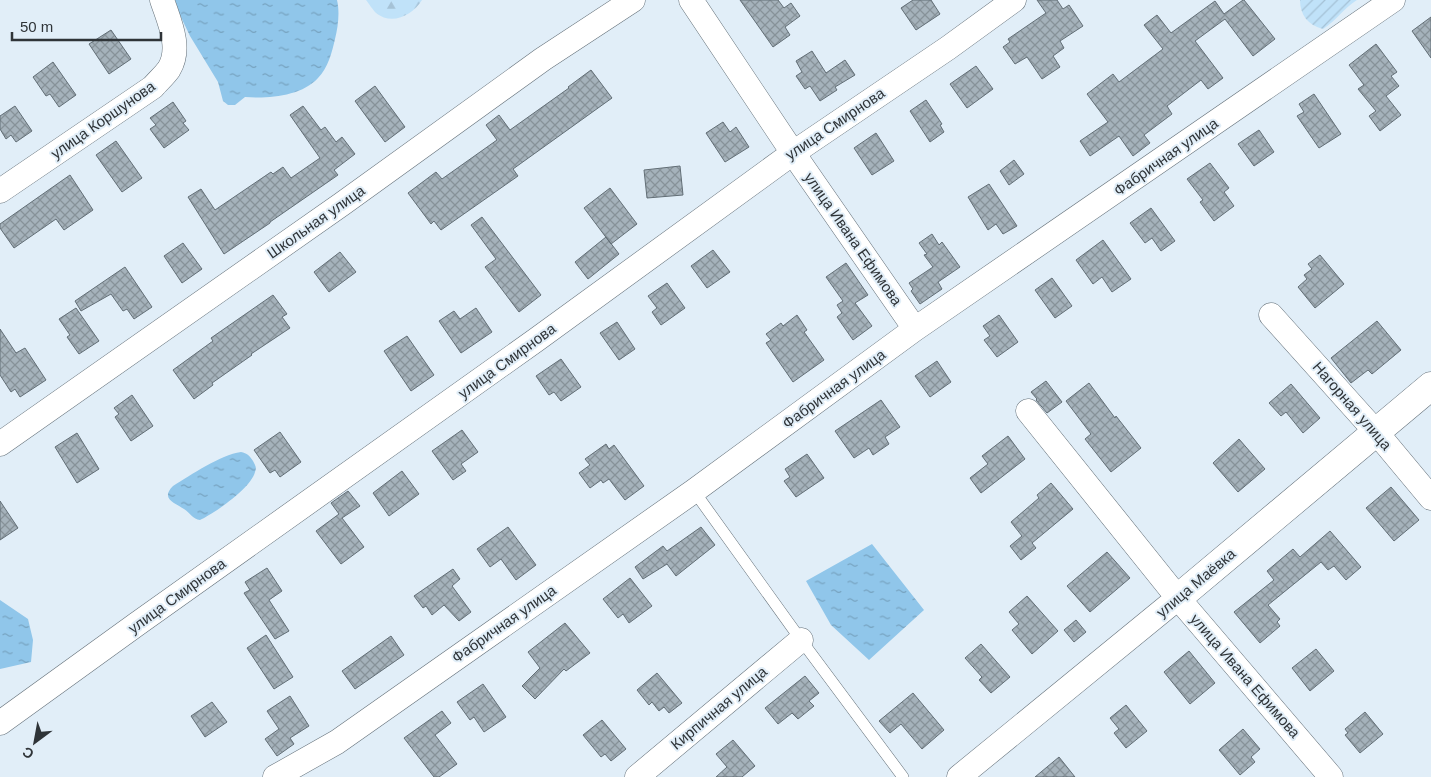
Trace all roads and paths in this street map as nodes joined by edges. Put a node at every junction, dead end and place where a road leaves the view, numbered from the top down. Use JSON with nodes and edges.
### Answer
{"nodes":[{"id":1,"x":162,"y":0,"type":"edge"},
{"id":2,"x":633,"y":0,"type":"edge"},
{"id":3,"x":691,"y":0,"type":"edge"},
{"id":4,"x":1014,"y":0,"type":"edge"},
{"id":5,"x":1393,"y":0,"type":"edge"},
{"id":6,"x":793,"y":152,"type":"junction"},
{"id":7,"x":0,"y":191,"type":"edge"},
{"id":8,"x":1271,"y":315,"type":"dead end"},
{"id":9,"x":915,"y":329,"type":"junction"},
{"id":10,"x":1431,"y":386,"type":"edge"},
{"id":11,"x":1028,"y":411,"type":"dead end"},
{"id":12,"x":1376,"y":432,"type":"junction"},
{"id":13,"x":0,"y":444,"type":"edge"},
{"id":14,"x":694,"y":491,"type":"junction"},
{"id":15,"x":1431,"y":498,"type":"edge"},
{"id":16,"x":1178,"y":598,"type":"junction"},
{"id":17,"x":801,"y":640,"type":"junction"},
{"id":18,"x":0,"y":723,"type":"edge"},
{"id":19,"x":986,"y":769,"type":"edge"},
{"id":20,"x":275,"y":777,"type":"edge"},
{"id":21,"x":637,"y":777,"type":"edge"},
{"id":22,"x":903,"y":777,"type":"edge"},
{"id":23,"x":959,"y":777,"type":"edge"},
{"id":24,"x":1331,"y":777,"type":"edge"}],
"edges":[{"from":1,"to":7,"type":"street","name":"улица Коршунова"},
{"from":2,"to":13,"type":"street","name":"Школьная улица"},
{"from":3,"to":6,"type":"street","name":"улица Ивана Ефимова"},
{"from":4,"to":6,"type":"street","name":"улица Смирнова"},
{"from":5,"to":9,"type":"street","name":"Фабричная улица"},
{"from":6,"to":9,"type":"street","name":"улица Ивана Ефимова"},
{"from":6,"to":18,"type":"street","name":"улица Смирнова"},
{"from":8,"to":12,"type":"street","name":"Нагорная улица"},
{"from":9,"to":14,"type":"street","name":"Фабричная улица"},
{"from":10,"to":12,"type":"street","name":"улица Маёвка"},
{"from":11,"to":16,"type":"street","name":"улица Ивана Ефимова"},
{"from":12,"to":15,"type":"street","name":"Нагорная улица"},
{"from":12,"to":16,"type":"street","name":"улица Маёвка"},
{"from":14,"to":17,"type":"lane"},
{"from":14,"to":20,"type":"street","name":"Фабричная улица"},
{"from":16,"to":19,"type":"street","name":"улица Маёвка"},
{"from":16,"to":24,"type":"street","name":"улица Ивана Ефимова"},
{"from":17,"to":21,"type":"street","name":"Кирпичная улица"},
{"from":17,"to":22,"type":"lane"},
{"from":19,"to":23,"type":"street","name":"улица Маёвка"}]}
